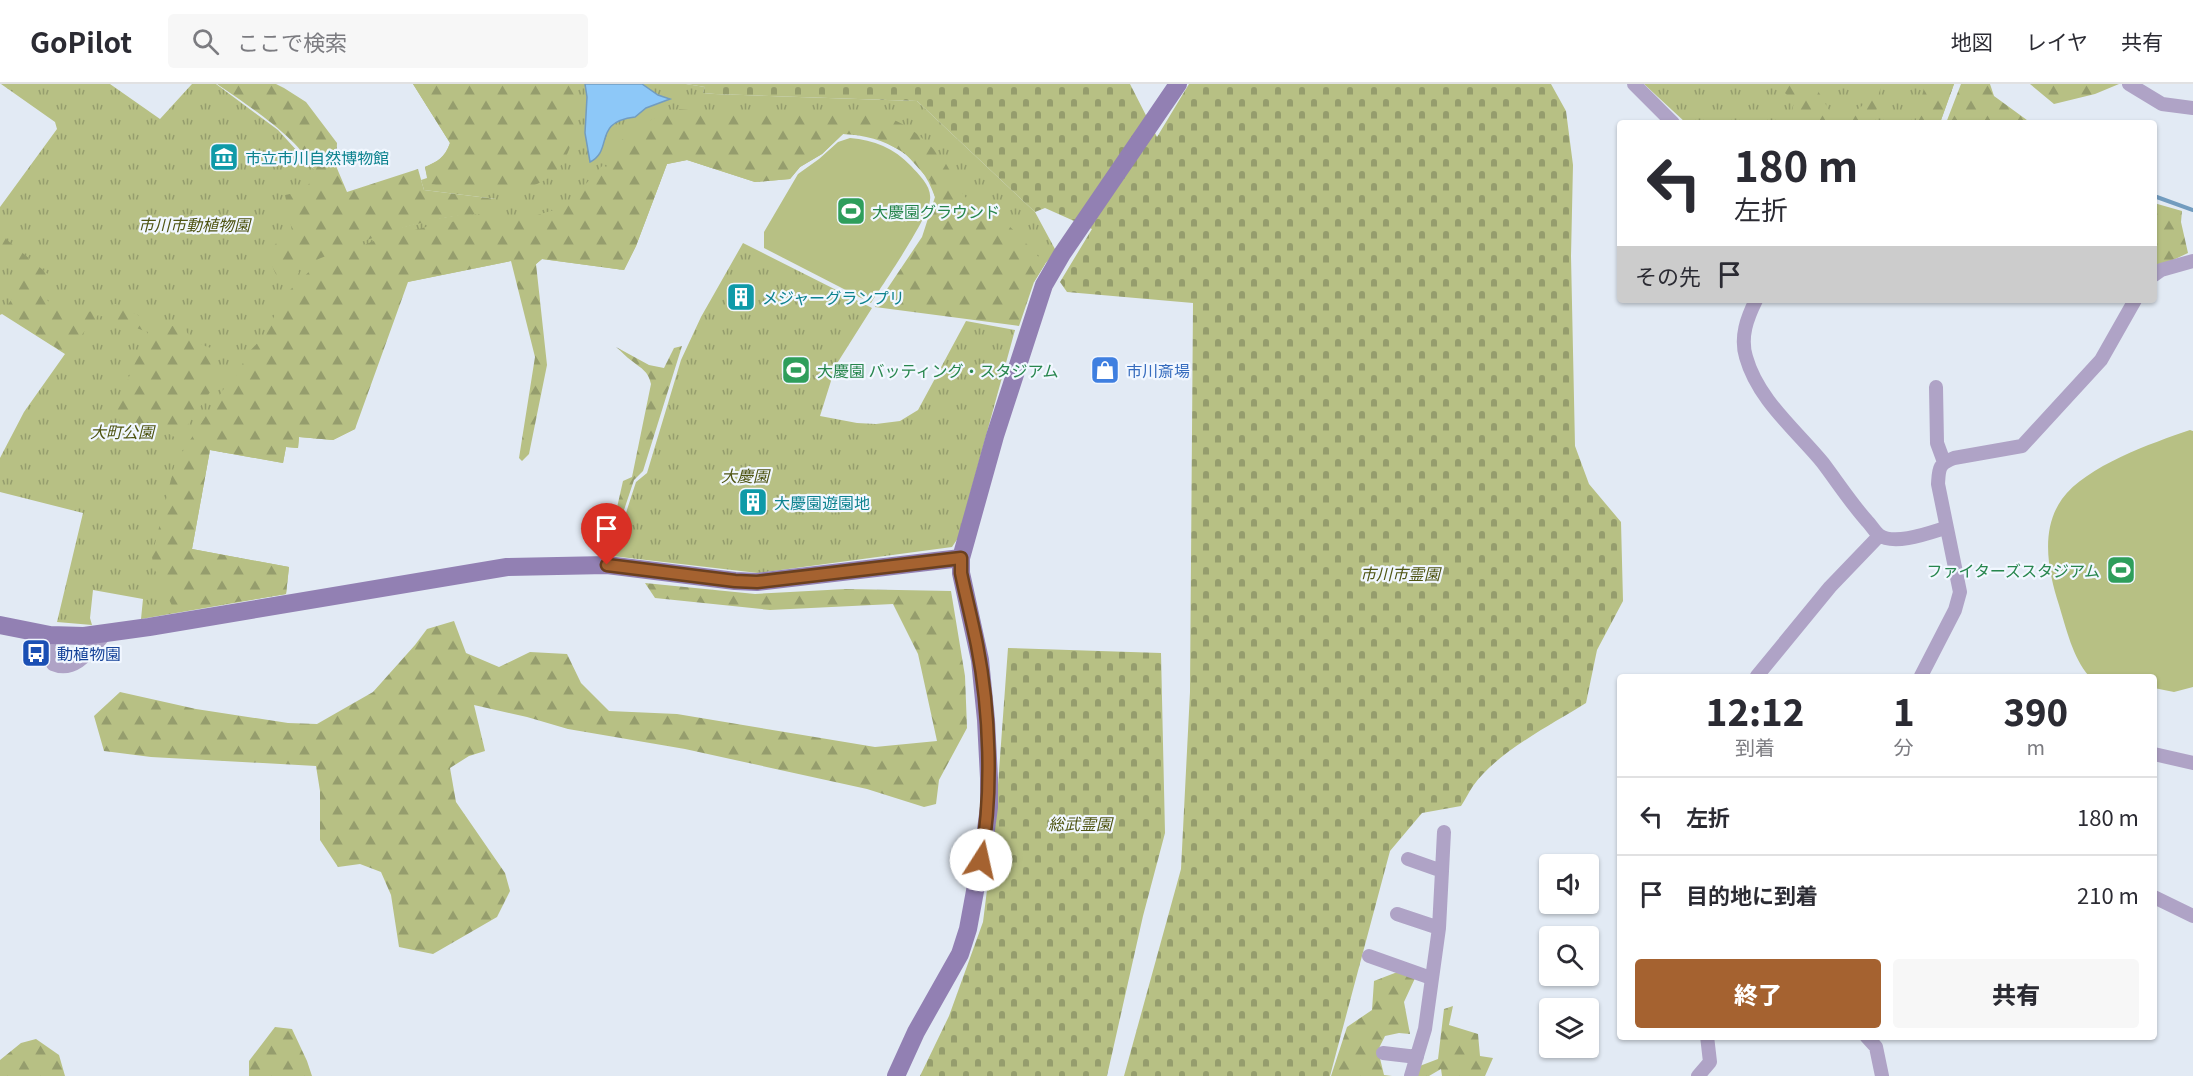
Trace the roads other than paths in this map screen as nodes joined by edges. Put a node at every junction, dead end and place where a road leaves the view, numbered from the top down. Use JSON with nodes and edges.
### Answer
{"nodes":[{"id":1,"x":1178,"y":84,"type":"edge"},
{"id":2,"x":1634,"y":84,"type":"edge"},
{"id":3,"x":2129,"y":84,"type":"edge"},
{"id":4,"x":2193,"y":108,"type":"edge"},
{"id":5,"x":1670,"y":120,"type":"edge"},
{"id":6,"x":2193,"y":261,"type":"edge"},
{"id":7,"x":2157,"y":273,"type":"edge"},
{"id":8,"x":1755,"y":303,"type":"edge"},
{"id":9,"x":2133,"y":303,"type":"edge"},
{"id":10,"x":1936,"y":387,"type":"dead end"},
{"id":11,"x":1944,"y":462,"type":"junction"},
{"id":12,"x":1945,"y":528,"type":"junction"},
{"id":13,"x":1880,"y":536,"type":"junction"},
{"id":14,"x":961,"y":558,"type":"junction"},
{"id":15,"x":0,"y":625,"type":"edge"},
{"id":16,"x":106,"y":633,"type":"junction"},
{"id":17,"x":50,"y":635,"type":"junction"},
{"id":18,"x":1759,"y":674,"type":"edge"},
{"id":19,"x":1922,"y":674,"type":"edge"},
{"id":20,"x":2157,"y":755,"type":"edge"},
{"id":21,"x":2193,"y":763,"type":"edge"},
{"id":22,"x":1444,"y":832,"type":"dead end"},
{"id":23,"x":1408,"y":860,"type":"dead end"},
{"id":24,"x":1442,"y":871,"type":"junction"},
{"id":25,"x":2157,"y":898,"type":"edge"},
{"id":26,"x":1398,"y":914,"type":"dead end"},
{"id":27,"x":2193,"y":916,"type":"edge"},
{"id":28,"x":1439,"y":928,"type":"junction"},
{"id":29,"x":1369,"y":956,"type":"dead end"},
{"id":30,"x":1431,"y":978,"type":"junction"},
{"id":31,"x":1707,"y":1040,"type":"edge"},
{"id":32,"x":1870,"y":1040,"type":"edge"},
{"id":33,"x":1383,"y":1053,"type":"dead end"},
{"id":34,"x":1418,"y":1057,"type":"junction"},
{"id":35,"x":896,"y":1076,"type":"edge"},
{"id":36,"x":1411,"y":1076,"type":"edge"},
{"id":37,"x":1698,"y":1076,"type":"edge"},
{"id":38,"x":1882,"y":1076,"type":"edge"}],
"edges":[{"from":1,"to":14,"type":"street"},
{"from":2,"to":5,"type":"street"},
{"from":3,"to":4,"type":"street"},
{"from":6,"to":7,"type":"street"},
{"from":8,"to":13,"type":"street"},
{"from":9,"to":11,"type":"street"},
{"from":10,"to":11,"type":"street"},
{"from":11,"to":12,"type":"street"},
{"from":12,"to":13,"type":"street"},
{"from":12,"to":19,"type":"street"},
{"from":13,"to":18,"type":"street"},
{"from":14,"to":16,"type":"street"},
{"from":14,"to":35,"type":"street"},
{"from":15,"to":17,"type":"street"},
{"from":16,"to":17,"type":"street"},
{"from":16,"to":17,"type":"street"},
{"from":20,"to":21,"type":"street"},
{"from":22,"to":24,"type":"street"},
{"from":23,"to":24,"type":"street"},
{"from":24,"to":28,"type":"street"},
{"from":25,"to":27,"type":"street"},
{"from":26,"to":28,"type":"street"},
{"from":28,"to":30,"type":"street"},
{"from":29,"to":30,"type":"street"},
{"from":30,"to":34,"type":"street"},
{"from":31,"to":37,"type":"street"},
{"from":32,"to":38,"type":"street"},
{"from":33,"to":34,"type":"street"},
{"from":34,"to":36,"type":"street"}]}
